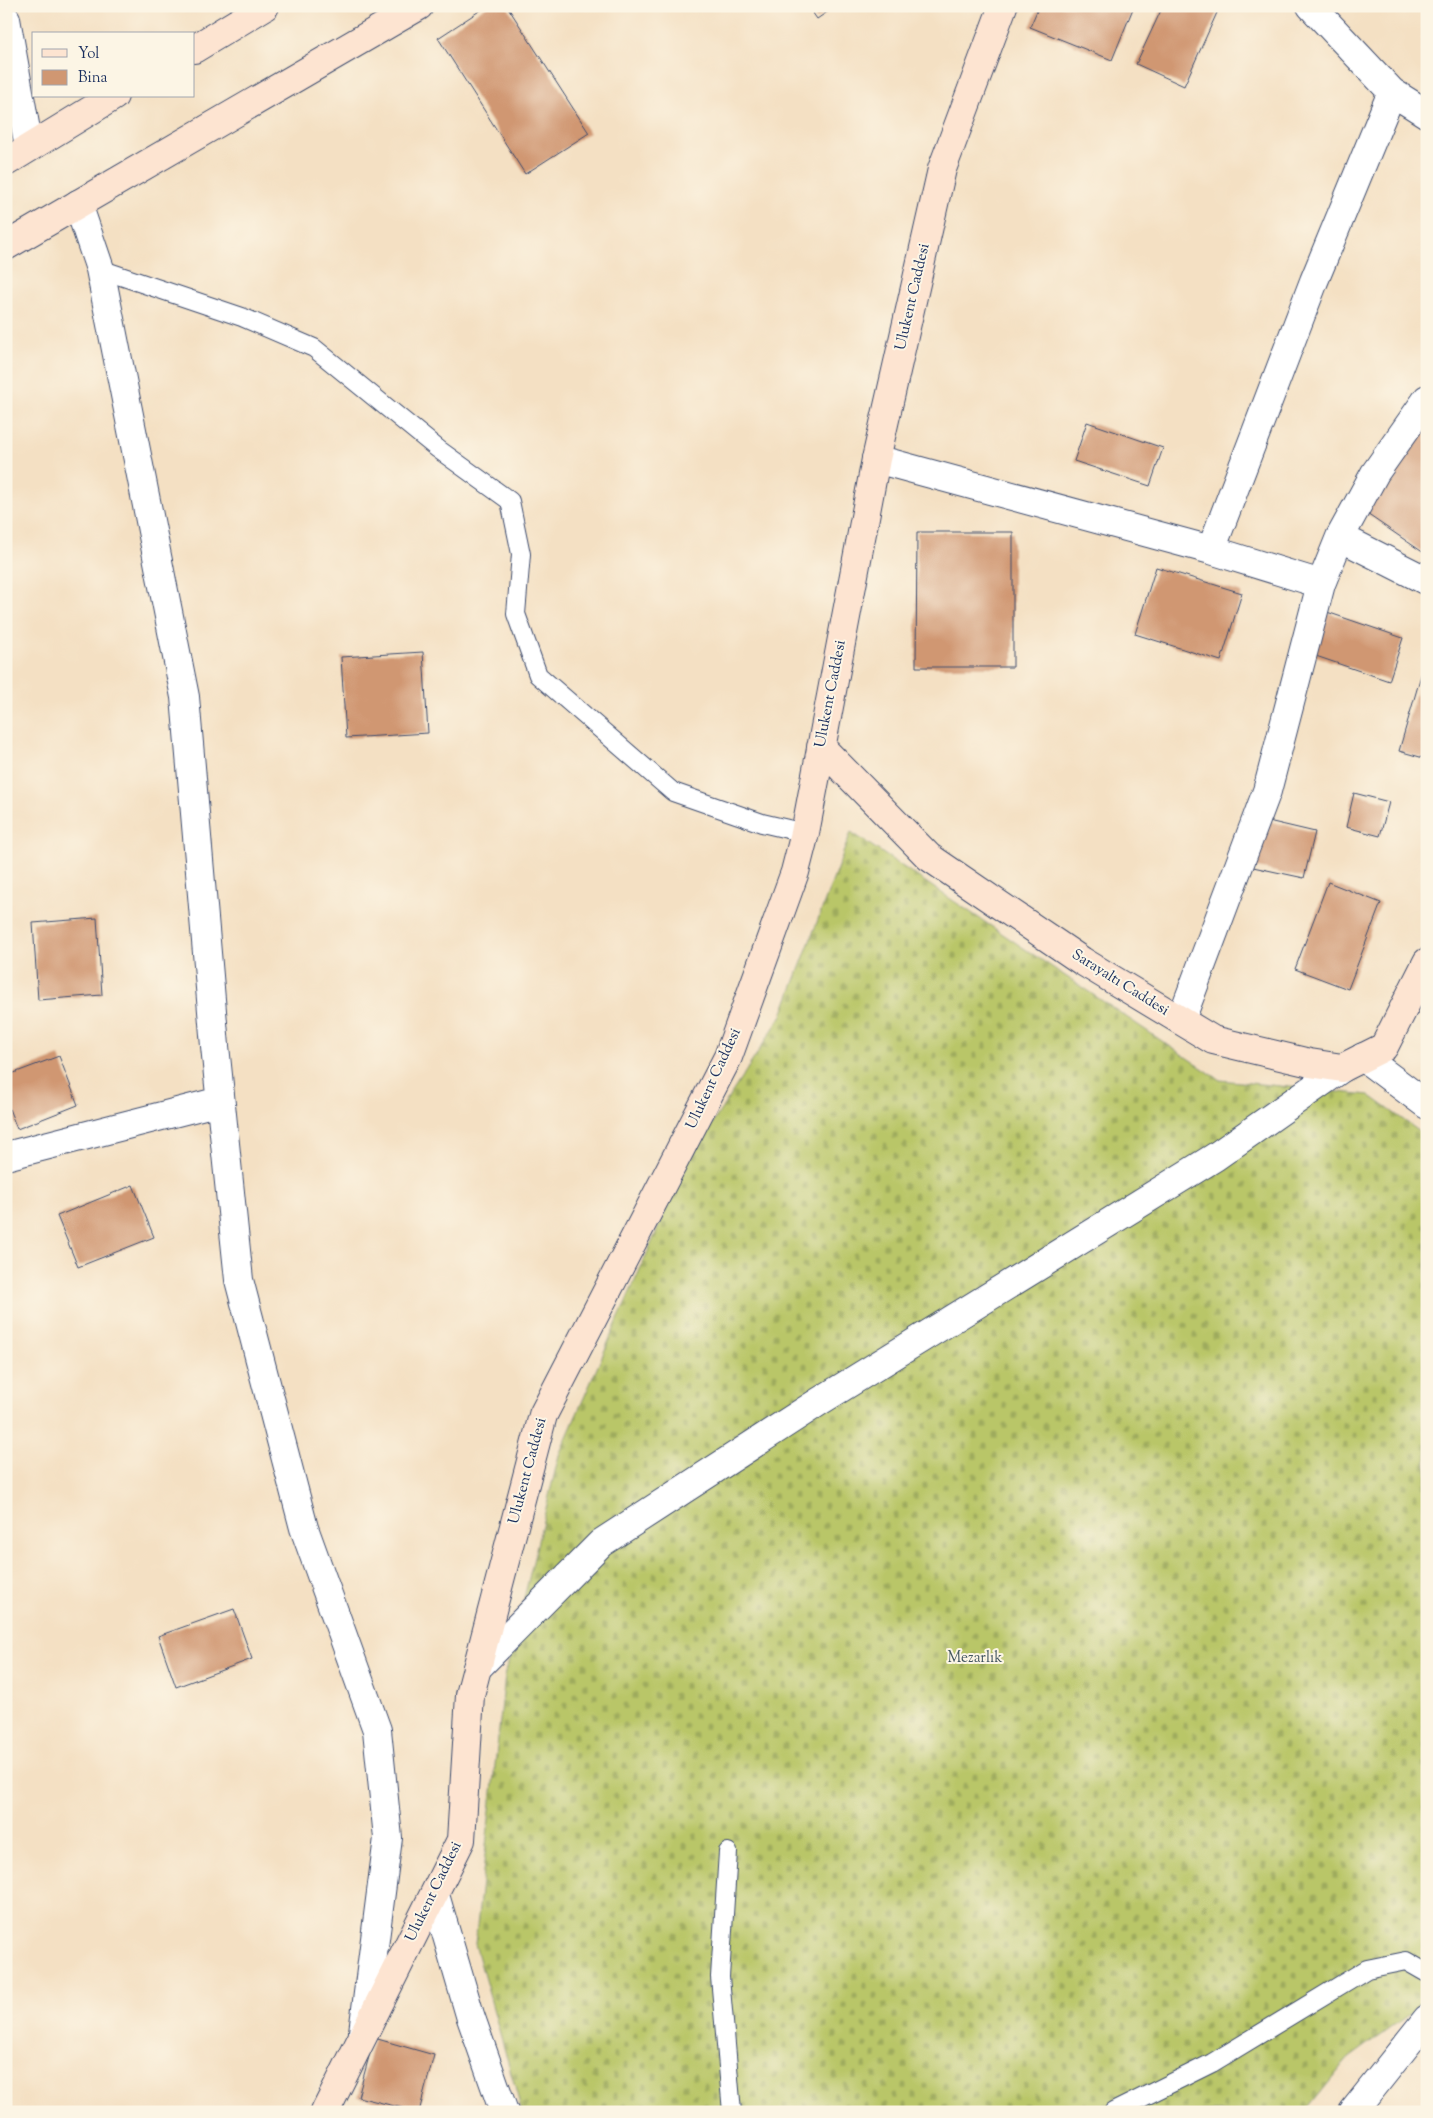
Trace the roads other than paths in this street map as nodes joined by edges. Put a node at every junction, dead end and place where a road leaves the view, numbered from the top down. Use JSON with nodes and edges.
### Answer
{"nodes":[{"id":1,"x":265,"y":6,"type":"edge"},
{"id":2,"x":419,"y":6,"type":"edge"},
{"id":3,"x":1003,"y":6,"type":"edge"},
{"id":4,"x":1311,"y":6,"type":"edge"},
{"id":5,"x":6,"y":19,"type":"edge"},
{"id":6,"x":195,"y":47,"type":"edge"},
{"id":7,"x":1392,"y":92,"type":"junction"},
{"id":8,"x":111,"y":98,"type":"edge"},
{"id":9,"x":1427,"y":114,"type":"edge"},
{"id":10,"x":29,"y":147,"type":"junction"},
{"id":11,"x":6,"y":162,"type":"edge"},
{"id":12,"x":78,"y":204,"type":"junction"},
{"id":13,"x":6,"y":246,"type":"edge"},
{"id":14,"x":100,"y":269,"type":"junction"},
{"id":15,"x":1427,"y":399,"type":"edge"},
{"id":16,"x":876,"y":458,"type":"junction"},
{"id":17,"x":1340,"y":537,"type":"junction"},
{"id":18,"x":1211,"y":550,"type":"junction"},
{"id":19,"x":1427,"y":581,"type":"edge"},
{"id":20,"x":1321,"y":584,"type":"junction"},
{"id":21,"x":821,"y":747,"type":"junction"},
{"id":22,"x":805,"y":833,"type":"junction"},
{"id":23,"x":1427,"y":962,"type":"edge"},
{"id":24,"x":1181,"y":1020,"type":"junction"},
{"id":25,"x":1352,"y":1062,"type":"junction"},
{"id":26,"x":220,"y":1101,"type":"junction"},
{"id":27,"x":1427,"y":1105,"type":"edge"},
{"id":28,"x":6,"y":1156,"type":"edge"},
{"id":29,"x":477,"y":1668,"type":"junction"},
{"id":30,"x":728,"y":1852,"type":"dead end"},
{"id":31,"x":435,"y":1895,"type":"junction"},
{"id":32,"x":1427,"y":1973,"type":"edge"},
{"id":33,"x":1427,"y":2019,"type":"edge"},
{"id":34,"x":363,"y":2036,"type":"junction"},
{"id":35,"x":325,"y":2112,"type":"edge"},
{"id":36,"x":504,"y":2112,"type":"edge"},
{"id":37,"x":732,"y":2112,"type":"edge"},
{"id":38,"x":1114,"y":2112,"type":"edge"},
{"id":39,"x":1352,"y":2112,"type":"edge"}],
"edges":[{"from":1,"to":6,"type":"street"},
{"from":2,"to":12,"type":"street"},
{"from":3,"to":16,"type":"street","name":"Ulukent Caddesi"},
{"from":4,"to":7,"type":"street"},
{"from":5,"to":10,"type":"street"},
{"from":7,"to":9,"type":"street"},
{"from":7,"to":18,"type":"street"},
{"from":8,"to":10,"type":"street"},
{"from":10,"to":11,"type":"street"},
{"from":12,"to":13,"type":"street"},
{"from":12,"to":14,"type":"street"},
{"from":14,"to":22,"type":"lane"},
{"from":14,"to":26,"type":"street"},
{"from":15,"to":17,"type":"street"},
{"from":16,"to":18,"type":"street"},
{"from":16,"to":21,"type":"street","name":"Ulukent Caddesi"},
{"from":17,"to":19,"type":"street"},
{"from":17,"to":20,"type":"street"},
{"from":18,"to":20,"type":"street"},
{"from":20,"to":24,"type":"street"},
{"from":21,"to":22,"type":"street","name":"Ulukent Caddesi"},
{"from":21,"to":24,"type":"street","name":"Sarayaltı Caddesi"},
{"from":22,"to":29,"type":"street","name":"Ulukent Caddesi"},
{"from":23,"to":25,"type":"street"},
{"from":24,"to":25,"type":"street","name":"Sarayaltı Caddesi"},
{"from":25,"to":27,"type":"street"},
{"from":25,"to":29,"type":"street"},
{"from":26,"to":28,"type":"street"},
{"from":26,"to":34,"type":"street"},
{"from":29,"to":31,"type":"street","name":"Ulukent Caddesi"},
{"from":30,"to":37,"type":"lane"},
{"from":31,"to":34,"type":"street","name":"Ulukent Caddesi"},
{"from":31,"to":36,"type":"street"},
{"from":32,"to":38,"type":"lane"},
{"from":33,"to":39,"type":"street"},
{"from":34,"to":35,"type":"street","name":"Ulukent Caddesi"}]}
